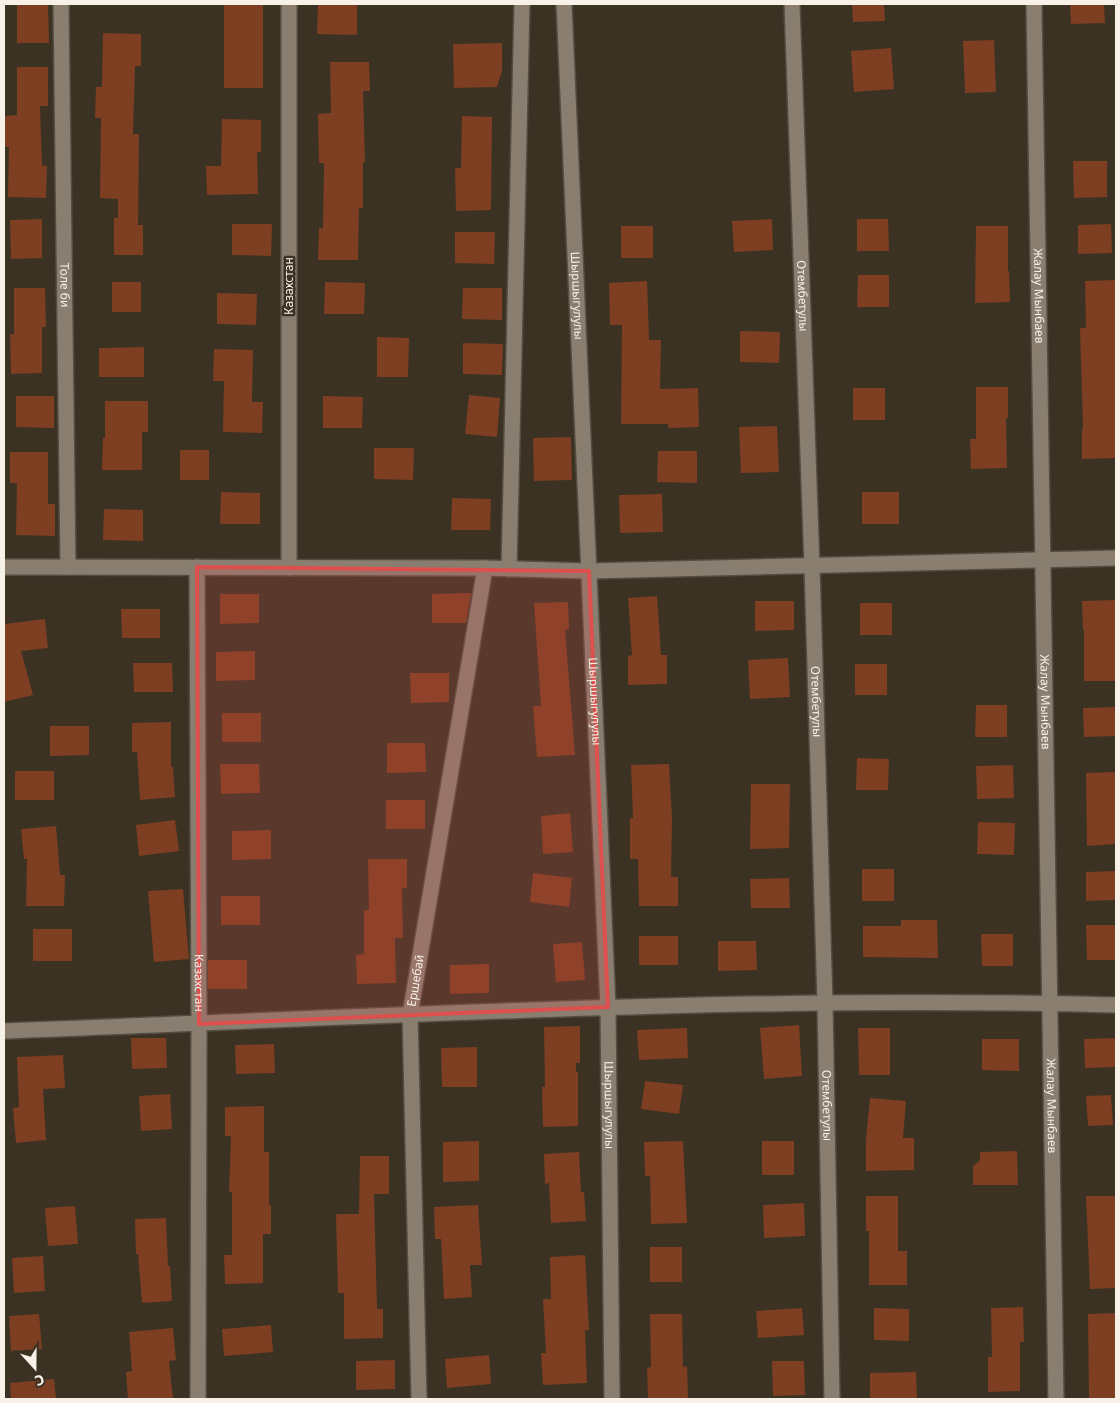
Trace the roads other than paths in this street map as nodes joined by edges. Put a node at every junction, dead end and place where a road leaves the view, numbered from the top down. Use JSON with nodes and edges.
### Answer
{"nodes":[{"id":1,"x":61,"y":4,"type":"edge"},
{"id":2,"x":289,"y":4,"type":"edge"},
{"id":3,"x":522,"y":4,"type":"edge"},
{"id":4,"x":564,"y":4,"type":"edge"},
{"id":5,"x":792,"y":4,"type":"edge"},
{"id":6,"x":1034,"y":4,"type":"edge"},
{"id":7,"x":1116,"y":558,"type":"edge"},
{"id":8,"x":1042,"y":559,"type":"junction"},
{"id":9,"x":4,"y":567,"type":"edge"},
{"id":10,"x":68,"y":567,"type":"junction"},
{"id":11,"x":197,"y":567,"type":"junction"},
{"id":12,"x":812,"y":567,"type":"junction"},
{"id":13,"x":289,"y":568,"type":"junction"},
{"id":14,"x":485,"y":568,"type":"junction"},
{"id":15,"x":509,"y":569,"type":"junction"},
{"id":16,"x":589,"y":571,"type":"junction"},
{"id":17,"x":825,"y":1002,"type":"junction"},
{"id":18,"x":1050,"y":1004,"type":"junction"},
{"id":19,"x":1116,"y":1006,"type":"edge"},
{"id":20,"x":608,"y":1007,"type":"junction"},
{"id":21,"x":410,"y":1015,"type":"junction"},
{"id":22,"x":199,"y":1024,"type":"junction"},
{"id":23,"x":4,"y":1031,"type":"edge"},
{"id":24,"x":198,"y":1399,"type":"edge"},
{"id":25,"x":419,"y":1399,"type":"edge"},
{"id":26,"x":612,"y":1399,"type":"edge"},
{"id":27,"x":832,"y":1399,"type":"edge"},
{"id":28,"x":1056,"y":1399,"type":"edge"}],
"edges":[{"from":1,"to":10,"type":"street","name":"Толе би"},
{"from":2,"to":13,"type":"street","name":"Казахстан"},
{"from":3,"to":15,"type":"street"},
{"from":4,"to":16,"type":"street","name":"Шыршыгулулы"},
{"from":5,"to":12,"type":"street","name":"Отембетулы"},
{"from":6,"to":8,"type":"street","name":"Жалау Мынбаев"},
{"from":7,"to":8,"type":"street"},
{"from":8,"to":12,"type":"street"},
{"from":8,"to":18,"type":"street","name":"Жалау Мынбаев"},
{"from":9,"to":10,"type":"street"},
{"from":10,"to":11,"type":"street"},
{"from":11,"to":13,"type":"street"},
{"from":11,"to":22,"type":"street","name":"Казахстан"},
{"from":12,"to":16,"type":"street"},
{"from":12,"to":17,"type":"street","name":"Отембетулы"},
{"from":13,"to":14,"type":"street"},
{"from":14,"to":15,"type":"street"},
{"from":14,"to":21,"type":"street","name":"Ершебай"},
{"from":15,"to":16,"type":"street"},
{"from":16,"to":20,"type":"street","name":"Шыршыгулулы"},
{"from":17,"to":18,"type":"street"},
{"from":17,"to":20,"type":"street"},
{"from":17,"to":27,"type":"street","name":"Отембетулы"},
{"from":18,"to":19,"type":"street"},
{"from":18,"to":28,"type":"street","name":"Жалау Мынбаев"},
{"from":20,"to":21,"type":"street"},
{"from":20,"to":26,"type":"street","name":"Шыршыгулулы"},
{"from":21,"to":22,"type":"street"},
{"from":21,"to":25,"type":"street","name":"Ершебай"},
{"from":22,"to":23,"type":"street"},
{"from":22,"to":24,"type":"street","name":"Казахстан"}]}
